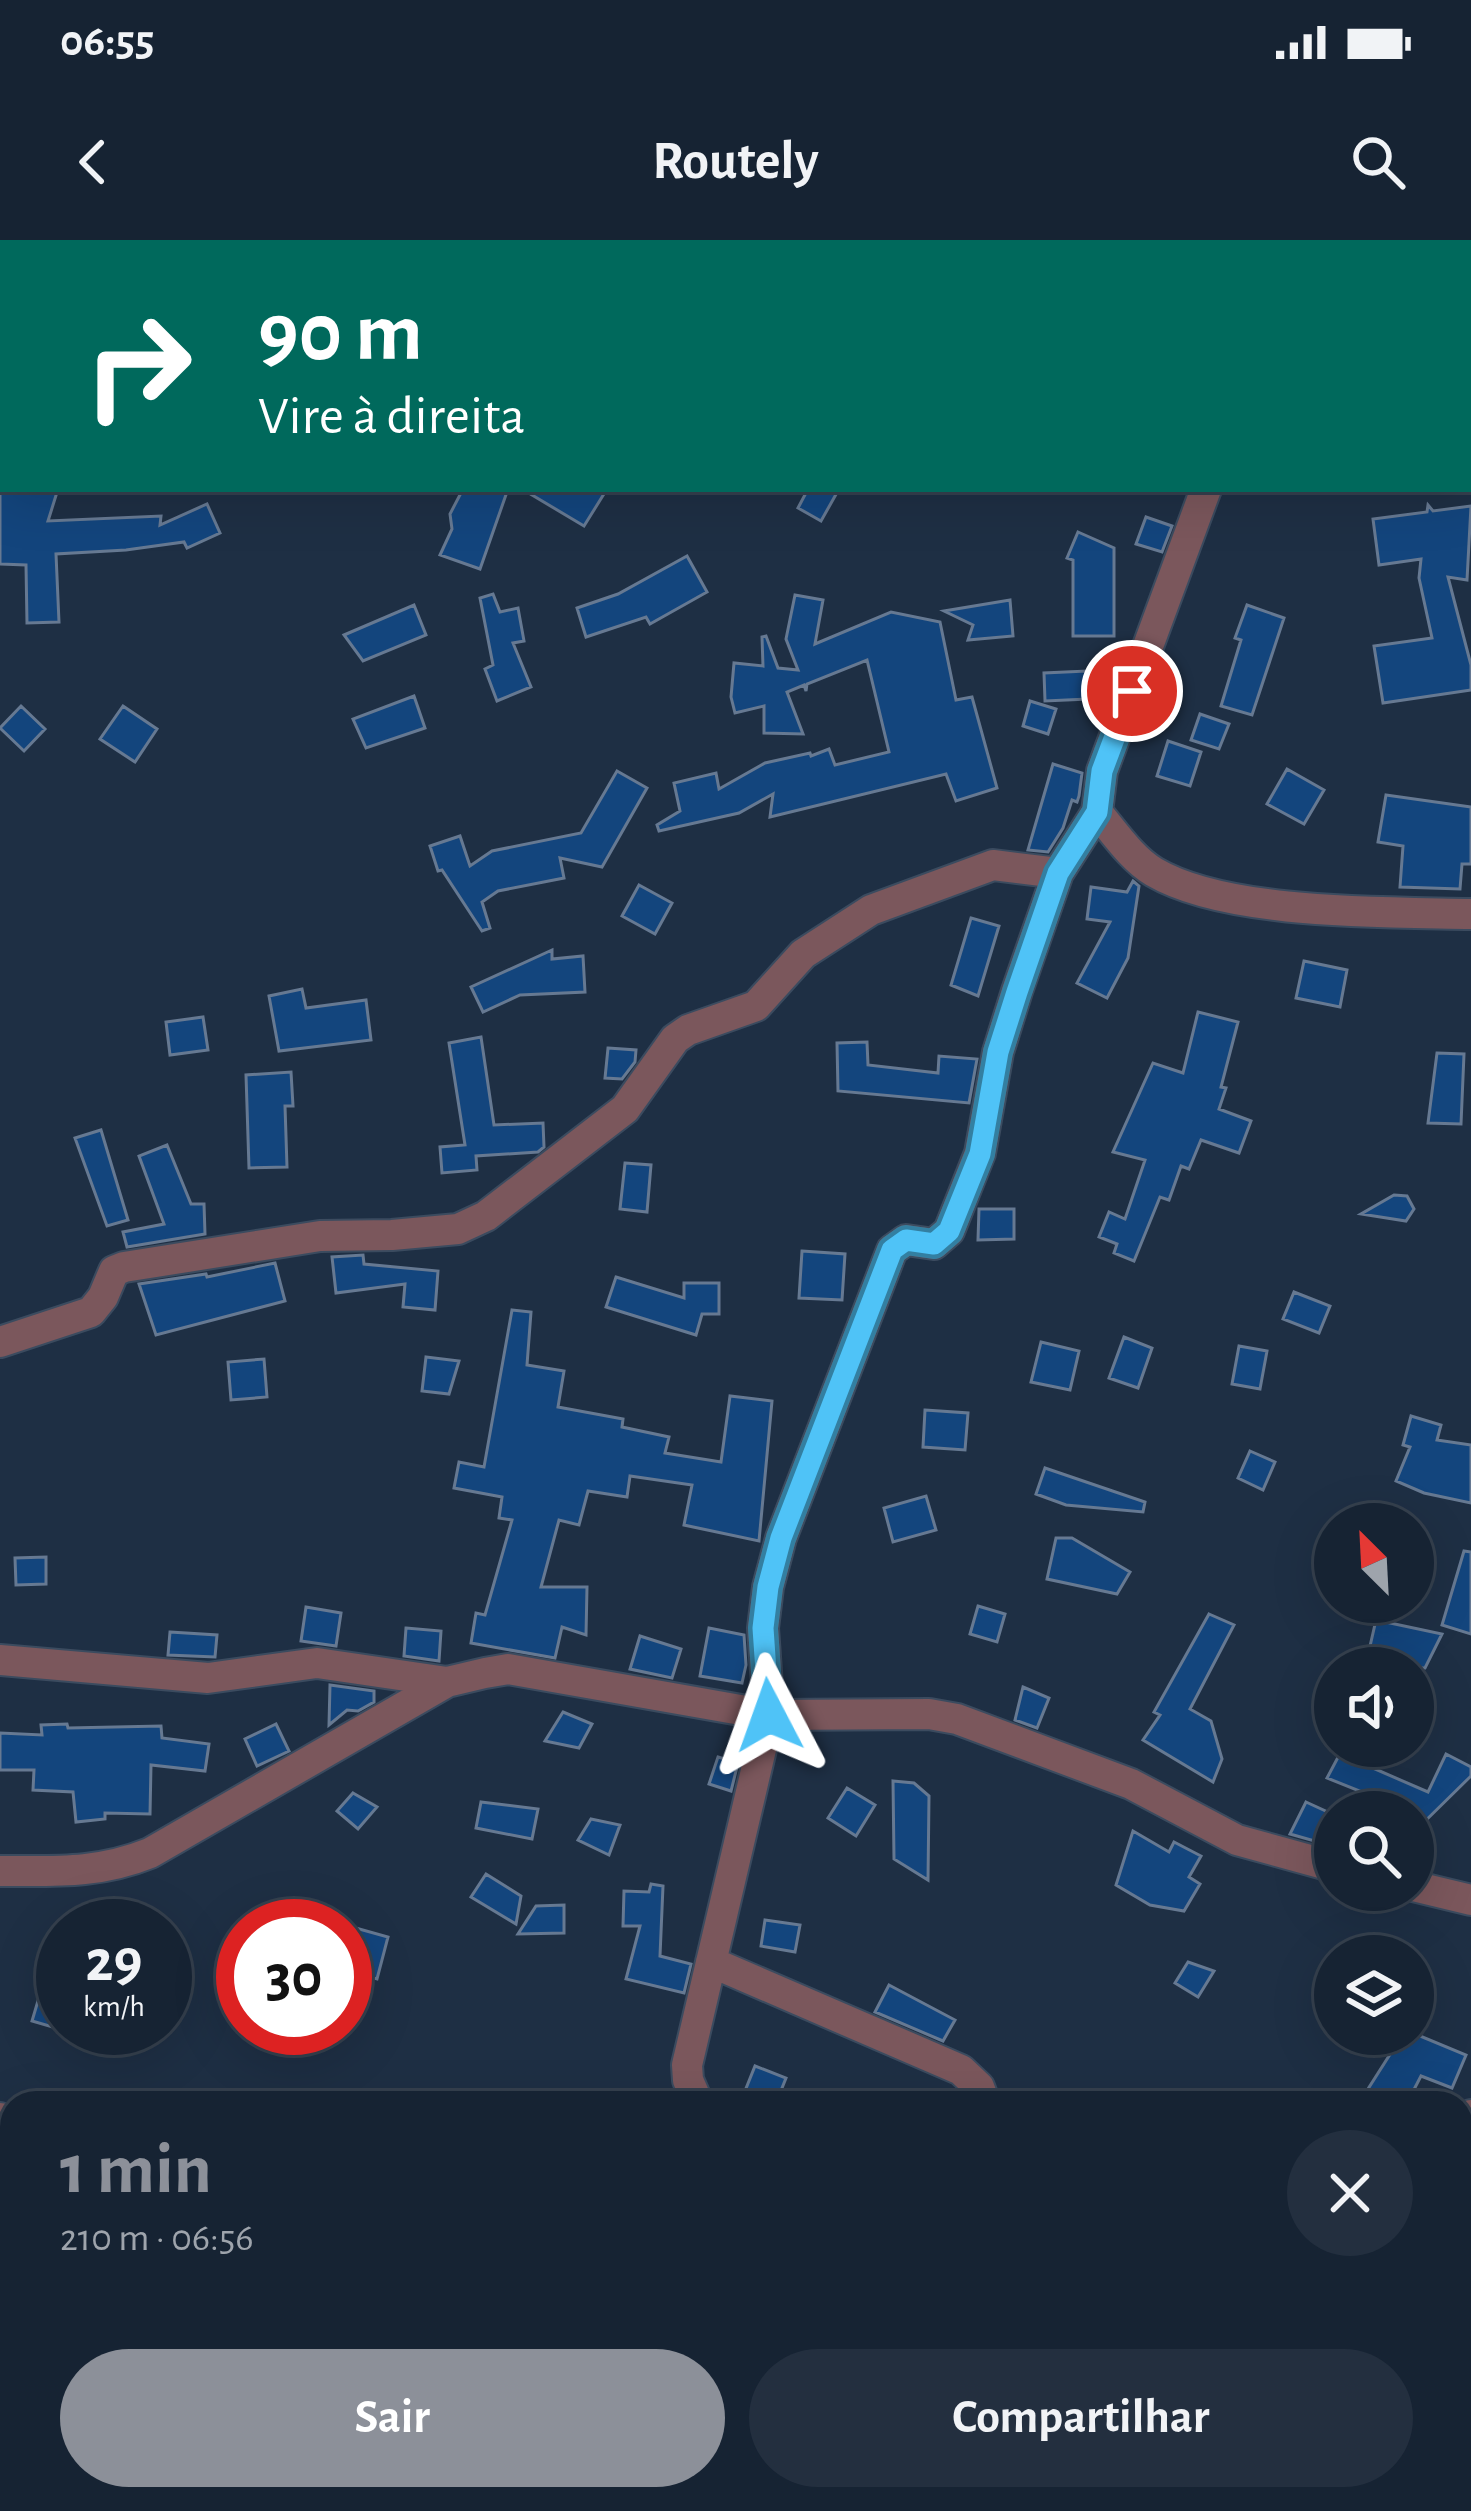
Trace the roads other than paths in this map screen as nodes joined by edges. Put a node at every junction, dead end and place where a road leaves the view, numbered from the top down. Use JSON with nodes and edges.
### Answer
{"nodes":[{"id":1,"x":1205,"y":492,"type":"edge"},
{"id":2,"x":1097,"y":812,"type":"junction"},
{"id":3,"x":1058,"y":873,"type":"junction"},
{"id":4,"x":1471,"y":914,"type":"edge"},
{"id":5,"x":0,"y":1342,"type":"edge"},
{"id":6,"x":0,"y":1660,"type":"edge"},
{"id":7,"x":448,"y":1682,"type":"junction"},
{"id":8,"x":769,"y":1715,"type":"junction"},
{"id":9,"x":1314,"y":1861,"type":"edge"},
{"id":10,"x":0,"y":1871,"type":"edge"},
{"id":11,"x":1434,"y":1891,"type":"edge"},
{"id":12,"x":1471,"y":1900,"type":"edge"},
{"id":13,"x":711,"y":1962,"type":"junction"},
{"id":14,"x":693,"y":2091,"type":"edge"},
{"id":15,"x":980,"y":2091,"type":"edge"}],
"edges":[{"from":1,"to":2,"type":"street"},
{"from":2,"to":3,"type":"street"},
{"from":2,"to":4,"type":"street"},
{"from":3,"to":5,"type":"street"},
{"from":3,"to":8,"type":"street"},
{"from":6,"to":7,"type":"street"},
{"from":7,"to":8,"type":"street"},
{"from":7,"to":10,"type":"street"},
{"from":8,"to":9,"type":"street"},
{"from":8,"to":13,"type":"street"},
{"from":11,"to":12,"type":"street"},
{"from":13,"to":14,"type":"street"},
{"from":13,"to":15,"type":"street"}]}
